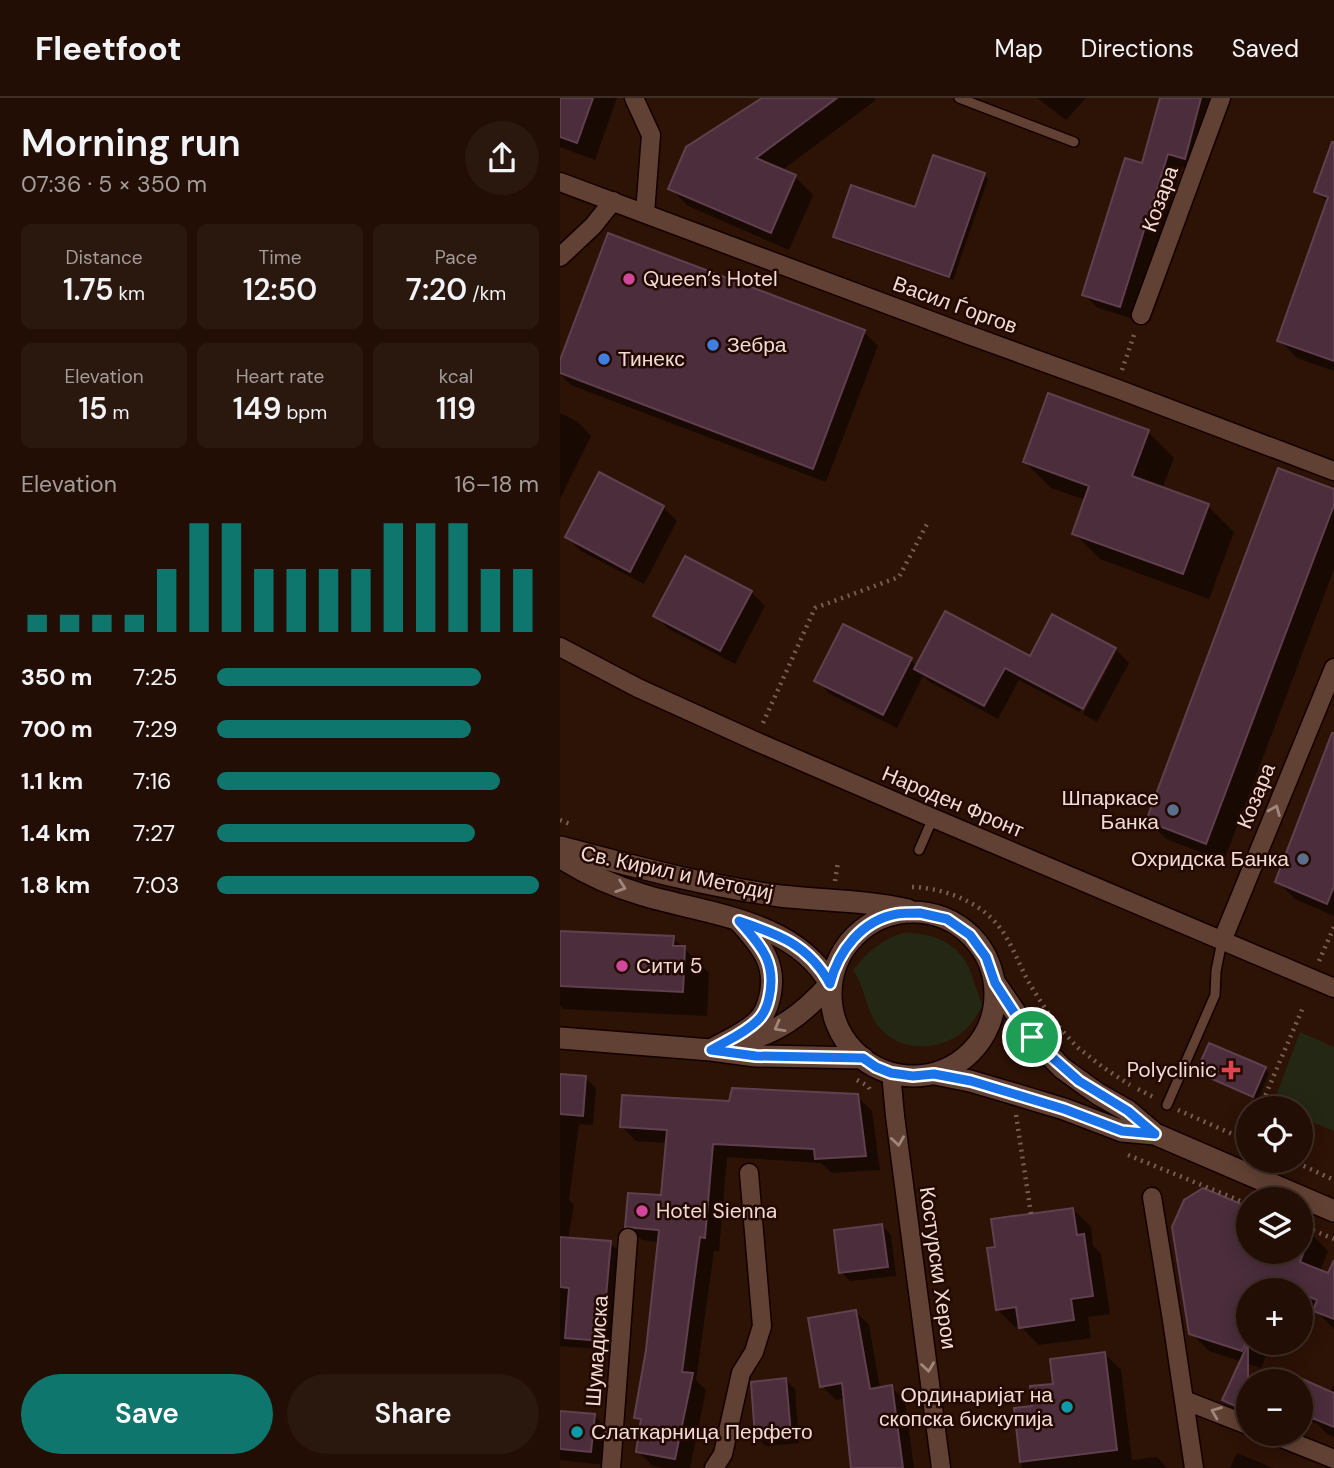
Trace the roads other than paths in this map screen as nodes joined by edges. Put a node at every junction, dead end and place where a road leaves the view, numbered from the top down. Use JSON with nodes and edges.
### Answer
{"nodes":[{"id":1,"x":634,"y":98,"type":"edge"},
{"id":2,"x":959,"y":98,"type":"edge"},
{"id":3,"x":1221,"y":98,"type":"edge"},
{"id":4,"x":1074,"y":142,"type":"dead end"},
{"id":5,"x":560,"y":182,"type":"edge"},
{"id":6,"x":613,"y":201,"type":"junction"},
{"id":7,"x":645,"y":213,"type":"junction"},
{"id":8,"x":560,"y":257,"type":"edge"},
{"id":9,"x":1141,"y":315,"type":"road end"},
{"id":10,"x":1334,"y":471,"type":"edge"},
{"id":11,"x":560,"y":647,"type":"edge"},
{"id":12,"x":1334,"y":668,"type":"edge"},
{"id":13,"x":933,"y":818,"type":"junction"},
{"id":14,"x":560,"y":847,"type":"edge"},
{"id":15,"x":919,"y":850,"type":"dead end"},
{"id":16,"x":560,"y":857,"type":"edge"},
{"id":17,"x":920,"y":913,"type":"junction"},
{"id":18,"x":739,"y":921,"type":"junction"},
{"id":19,"x":1222,"y":941,"type":"junction"},
{"id":20,"x":995,"y":983,"type":"junction"},
{"id":21,"x":830,"y":984,"type":"junction"},
{"id":22,"x":1334,"y":988,"type":"edge"},
{"id":23,"x":560,"y":1038,"type":"edge"},
{"id":24,"x":711,"y":1050,"type":"junction"},
{"id":25,"x":863,"y":1058,"type":"junction"},
{"id":26,"x":891,"y":1073,"type":"junction"},
{"id":27,"x":934,"y":1074,"type":"junction"},
{"id":28,"x":1167,"y":1105,"type":"road end"},
{"id":29,"x":1155,"y":1134,"type":"junction"},
{"id":30,"x":748,"y":1173,"type":"dead end"},
{"id":31,"x":1152,"y":1197,"type":"dead end"},
{"id":32,"x":1334,"y":1211,"type":"edge"},
{"id":33,"x":628,"y":1238,"type":"dead end"},
{"id":34,"x":1185,"y":1400,"type":"junction"},
{"id":35,"x":1236,"y":1420,"type":"edge"},
{"id":36,"x":1302,"y":1446,"type":"edge"},
{"id":37,"x":1334,"y":1459,"type":"edge"},
{"id":38,"x":611,"y":1468,"type":"edge"},
{"id":39,"x":714,"y":1468,"type":"edge"},
{"id":40,"x":942,"y":1468,"type":"edge"},
{"id":41,"x":1194,"y":1468,"type":"edge"}],
"edges":[{"from":1,"to":7,"type":"street"},
{"from":2,"to":4,"type":"lane"},
{"from":3,"to":9,"type":"street","name":"Козара"},
{"from":5,"to":6,"type":"street","name":"Васил Ѓоргов"},
{"from":6,"to":7,"type":"street","name":"Васил Ѓоргов"},
{"from":6,"to":8,"type":"street"},
{"from":7,"to":10,"type":"street","name":"Васил Ѓоргов"},
{"from":11,"to":13,"type":"street","name":"Народен Фронт"},
{"from":19,"to":12,"type":"street","name":"Козара","one_way":true},
{"from":13,"to":15,"type":"lane"},
{"from":13,"to":19,"type":"street","name":"Народен Фронт"},
{"from":14,"to":17,"type":"street","name":"Св. Кирил и Методиј"},
{"from":16,"to":18,"type":"street","name":"Св. Кирил и Методиј","one_way":true},
{"from":17,"to":20,"type":"street"},
{"from":17,"to":21,"type":"street"},
{"from":18,"to":21,"type":"street","name":"Св. Кирил и Методиј"},
{"from":18,"to":24,"type":"street"},
{"from":19,"to":22,"type":"street","name":"Народен Фронт"},
{"from":19,"to":28,"type":"lane"},
{"from":20,"to":27,"type":"street"},
{"from":20,"to":29,"type":"street"},
{"from":21,"to":24,"type":"street","one_way":true},
{"from":21,"to":25,"type":"street"},
{"from":23,"to":24,"type":"street"},
{"from":24,"to":25,"type":"street"},
{"from":25,"to":26,"type":"street"},
{"from":26,"to":27,"type":"street"},
{"from":26,"to":40,"type":"street","name":"Костурски Херои","one_way":true},
{"from":27,"to":29,"type":"street"},
{"from":29,"to":32,"type":"street"},
{"from":30,"to":39,"type":"street"},
{"from":31,"to":34,"type":"street"},
{"from":33,"to":38,"type":"street","name":"Шумадиска"},
{"from":35,"to":34,"type":"street","one_way":true},
{"from":34,"to":41,"type":"street"},
{"from":36,"to":37,"type":"street"}]}
